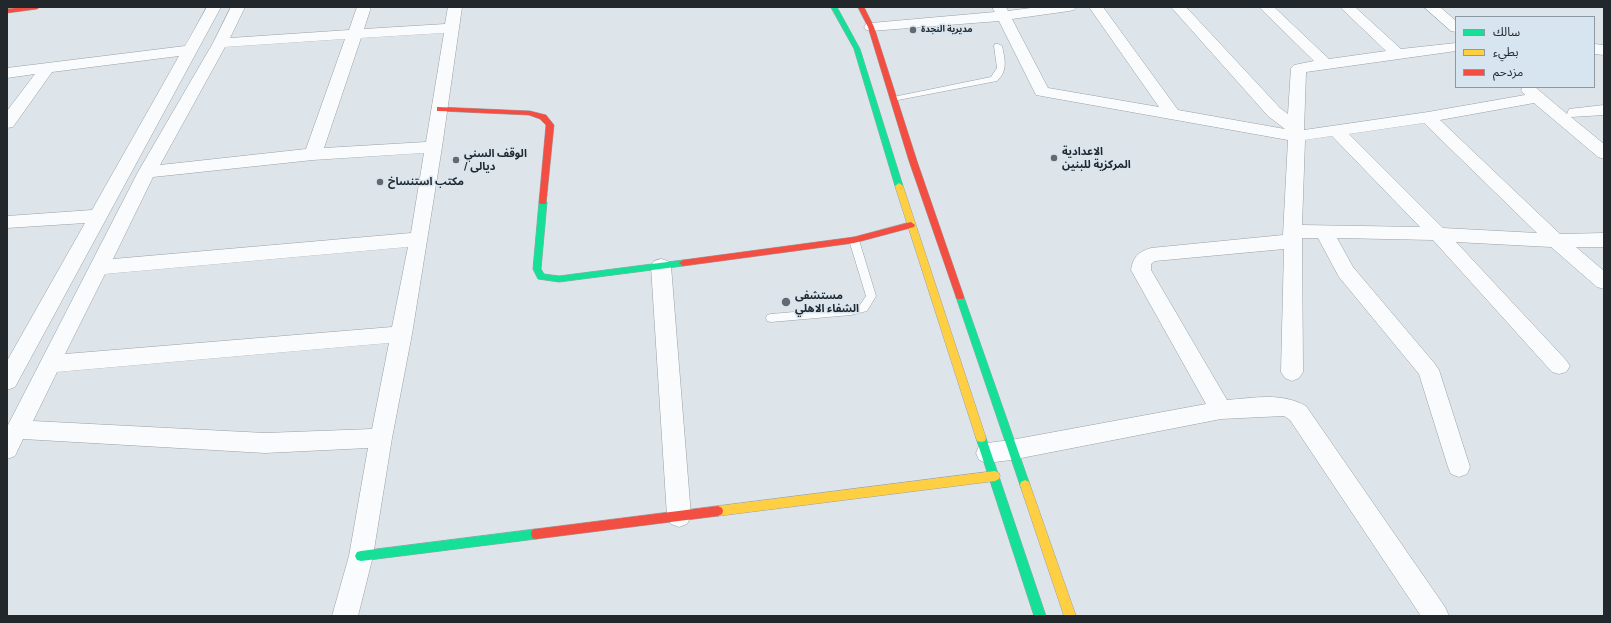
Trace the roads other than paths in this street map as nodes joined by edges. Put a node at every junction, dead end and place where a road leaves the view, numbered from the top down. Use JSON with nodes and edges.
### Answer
{"nodes":[{"id":1,"x":37,"y":7,"type":"edge"},
{"id":2,"x":214,"y":7,"type":"edge"},
{"id":3,"x":238,"y":7,"type":"edge"},
{"id":4,"x":364,"y":7,"type":"edge"},
{"id":5,"x":455,"y":7,"type":"edge"},
{"id":6,"x":834,"y":7,"type":"edge"},
{"id":7,"x":861,"y":7,"type":"edge"},
{"id":8,"x":1069,"y":7,"type":"edge"},
{"id":9,"x":1096,"y":7,"type":"edge"},
{"id":10,"x":1178,"y":7,"type":"edge"},
{"id":11,"x":1266,"y":7,"type":"edge"},
{"id":12,"x":1347,"y":7,"type":"edge"},
{"id":13,"x":1431,"y":7,"type":"edge"},
{"id":14,"x":1447,"y":7,"type":"edge"},
{"id":15,"x":7,"y":11,"type":"edge"},
{"id":16,"x":1002,"y":11,"type":"edge"},
{"id":17,"x":1458,"y":16,"type":"edge"},
{"id":18,"x":871,"y":27,"type":"junction"},
{"id":19,"x":1455,"y":27,"type":"edge"},
{"id":20,"x":452,"y":28,"type":"junction"},
{"id":21,"x":355,"y":33,"type":"junction"},
{"id":22,"x":220,"y":42,"type":"junction"},
{"id":23,"x":998,"y":46,"type":"dead end"},
{"id":24,"x":1455,"y":47,"type":"edge"},
{"id":25,"x":190,"y":50,"type":"junction"},
{"id":26,"x":1398,"y":54,"type":"junction"},
{"id":27,"x":1325,"y":64,"type":"junction"},
{"id":28,"x":47,"y":68,"type":"junction"},
{"id":29,"x":7,"y":73,"type":"edge"},
{"id":30,"x":1529,"y":88,"type":"edge"},
{"id":31,"x":1541,"y":92,"type":"edge"},
{"id":32,"x":893,"y":99,"type":"junction"},
{"id":33,"x":440,"y":109,"type":"junction"},
{"id":34,"x":1604,"y":110,"type":"edge"},
{"id":35,"x":1575,"y":113,"type":"junction"},
{"id":36,"x":1172,"y":114,"type":"junction"},
{"id":37,"x":1428,"y":117,"type":"junction"},
{"id":38,"x":7,"y":123,"type":"edge"},
{"id":39,"x":1336,"y":130,"type":"junction"},
{"id":40,"x":1296,"y":132,"type":"junction"},
{"id":41,"x":1604,"y":138,"type":"edge"},
{"id":42,"x":434,"y":147,"type":"junction"},
{"id":43,"x":1604,"y":153,"type":"edge"},
{"id":44,"x":313,"y":154,"type":"junction"},
{"id":45,"x":147,"y":172,"type":"junction"},
{"id":46,"x":98,"y":216,"type":"junction"},
{"id":47,"x":7,"y":222,"type":"edge"},
{"id":48,"x":911,"y":226,"type":"junction"},
{"id":49,"x":1324,"y":231,"type":"junction"},
{"id":50,"x":1438,"y":234,"type":"junction"},
{"id":51,"x":1292,"y":236,"type":"junction"},
{"id":52,"x":419,"y":239,"type":"junction"},
{"id":53,"x":854,"y":240,"type":"junction"},
{"id":54,"x":1604,"y":240,"type":"edge"},
{"id":55,"x":1556,"y":241,"type":"junction"},
{"id":56,"x":661,"y":266,"type":"junction"},
{"id":57,"x":100,"y":268,"type":"junction"},
{"id":58,"x":1604,"y":282,"type":"edge"},
{"id":59,"x":770,"y":318,"type":"dead end"},
{"id":60,"x":402,"y":334,"type":"junction"},
{"id":61,"x":50,"y":364,"type":"junction"},
{"id":62,"x":1559,"y":366,"type":"dead end"},
{"id":63,"x":1292,"y":372,"type":"dead end"},
{"id":64,"x":7,"y":381,"type":"edge"},
{"id":65,"x":1221,"y":410,"type":"junction"},
{"id":66,"x":381,"y":438,"type":"junction"},
{"id":67,"x":10,"y":442,"type":"edge"},
{"id":68,"x":1012,"y":450,"type":"junction"},
{"id":69,"x":987,"y":453,"type":"junction"},
{"id":70,"x":1459,"y":467,"type":"dead end"},
{"id":71,"x":994,"y":476,"type":"junction"},
{"id":72,"x":679,"y":516,"type":"junction"},
{"id":73,"x":361,"y":556,"type":"junction"},
{"id":74,"x":341,"y":616,"type":"edge"},
{"id":75,"x":1040,"y":616,"type":"edge"},
{"id":76,"x":1070,"y":616,"type":"edge"},
{"id":77,"x":1436,"y":616,"type":"edge"}],
"edges":[{"from":1,"to":15,"type":"main road"},
{"from":2,"to":25,"type":"street"},
{"from":3,"to":22,"type":"street"},
{"from":4,"to":21,"type":"street"},
{"from":5,"to":20,"type":"street"},
{"from":6,"to":48,"type":"main road"},
{"from":7,"to":18,"type":"main road"},
{"from":8,"to":16,"type":"street"},
{"from":9,"to":36,"type":"street"},
{"from":10,"to":40,"type":"street"},
{"from":11,"to":27,"type":"street"},
{"from":12,"to":26,"type":"street"},
{"from":13,"to":19,"type":"street"},
{"from":14,"to":17,"type":"street"},
{"from":16,"to":18,"type":"street"},
{"from":16,"to":36,"type":"street"},
{"from":18,"to":32,"type":"main road"},
{"from":20,"to":21,"type":"street"},
{"from":20,"to":33,"type":"street"},
{"from":21,"to":22,"type":"street"},
{"from":21,"to":44,"type":"street"},
{"from":22,"to":45,"type":"street"},
{"from":23,"to":32,"type":"lane"},
{"from":24,"to":26,"type":"street"},
{"from":25,"to":28,"type":"street"},
{"from":25,"to":46,"type":"street"},
{"from":26,"to":27,"type":"street"},
{"from":27,"to":40,"type":"street"},
{"from":28,"to":29,"type":"street"},
{"from":28,"to":38,"type":"street"},
{"from":30,"to":31,"type":"street"},
{"from":31,"to":35,"type":"street"},
{"from":31,"to":37,"type":"street"},
{"from":31,"to":43,"type":"street"},
{"from":32,"to":68,"type":"main road"},
{"from":33,"to":42,"type":"street"},
{"from":33,"to":56,"type":"main road"},
{"from":34,"to":35,"type":"street"},
{"from":35,"to":41,"type":"street"},
{"from":36,"to":40,"type":"street"},
{"from":37,"to":39,"type":"street"},
{"from":37,"to":55,"type":"street"},
{"from":39,"to":40,"type":"street"},
{"from":39,"to":50,"type":"street"},
{"from":40,"to":51,"type":"street"},
{"from":42,"to":44,"type":"street"},
{"from":42,"to":52,"type":"street"},
{"from":44,"to":45,"type":"street"},
{"from":45,"to":57,"type":"street"},
{"from":46,"to":47,"type":"street"},
{"from":46,"to":64,"type":"street"},
{"from":48,"to":53,"type":"main road"},
{"from":48,"to":69,"type":"main road"},
{"from":49,"to":50,"type":"street"},
{"from":49,"to":51,"type":"street"},
{"from":49,"to":70,"type":"street"},
{"from":50,"to":55,"type":"street"},
{"from":50,"to":62,"type":"street"},
{"from":51,"to":63,"type":"street"},
{"from":51,"to":65,"type":"street"},
{"from":52,"to":57,"type":"street"},
{"from":52,"to":60,"type":"street"},
{"from":53,"to":56,"type":"main road"},
{"from":53,"to":59,"type":"lane"},
{"from":54,"to":55,"type":"street"},
{"from":55,"to":58,"type":"street"},
{"from":56,"to":72,"type":"street"},
{"from":57,"to":61,"type":"street"},
{"from":60,"to":61,"type":"street"},
{"from":60,"to":66,"type":"street"},
{"from":61,"to":67,"type":"street"},
{"from":65,"to":68,"type":"street"},
{"from":65,"to":77,"type":"street"},
{"from":66,"to":67,"type":"street"},
{"from":66,"to":73,"type":"street"},
{"from":68,"to":69,"type":"street"},
{"from":68,"to":76,"type":"main road"},
{"from":69,"to":71,"type":"main road"},
{"from":71,"to":72,"type":"main road"},
{"from":71,"to":75,"type":"main road"},
{"from":72,"to":73,"type":"main road"},
{"from":73,"to":74,"type":"street"}]}
